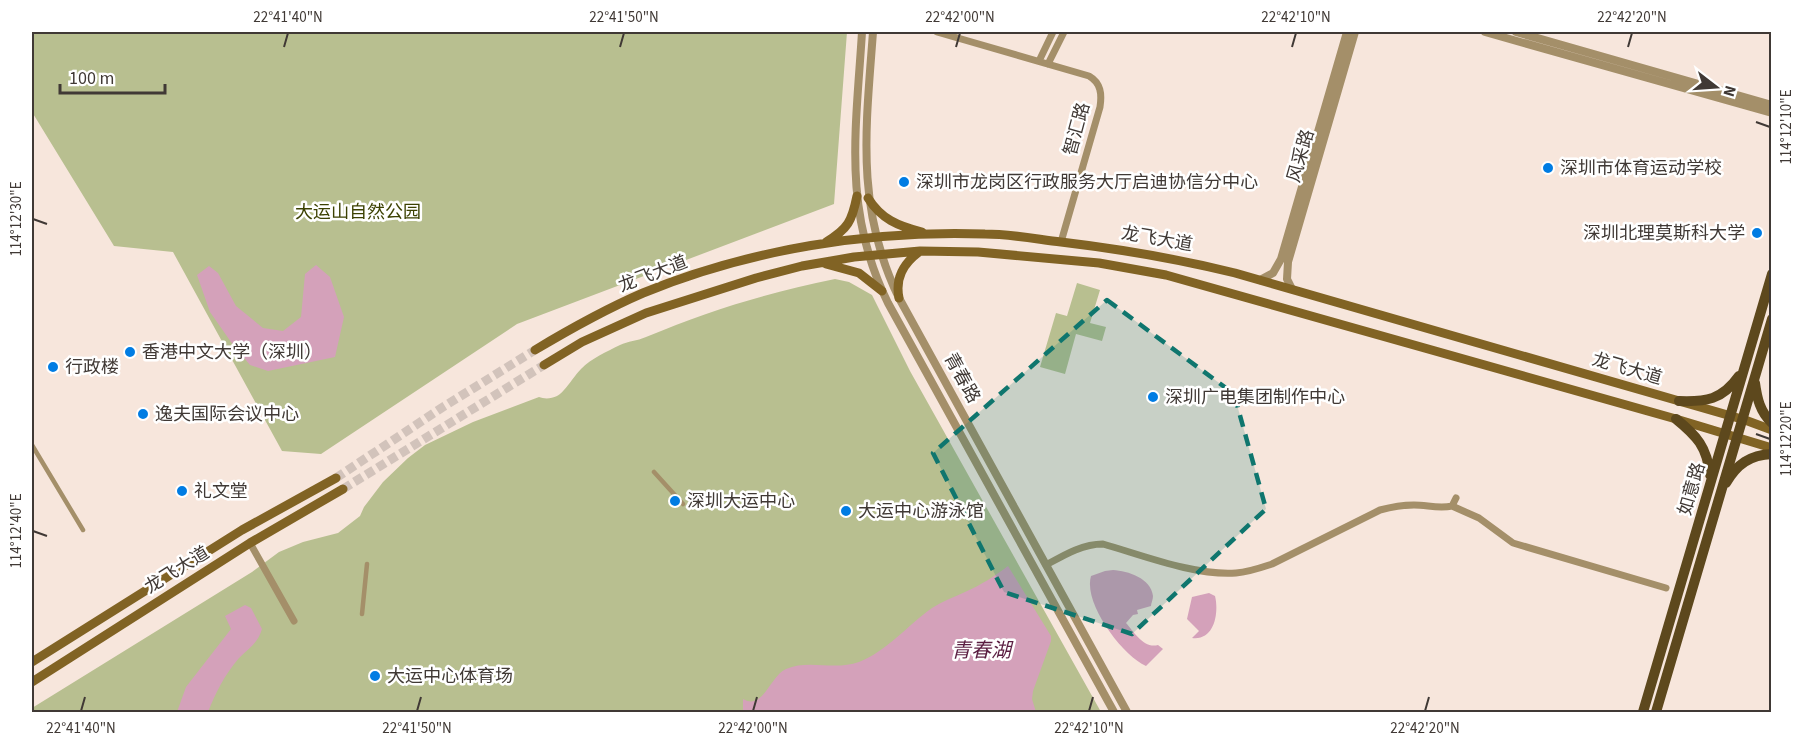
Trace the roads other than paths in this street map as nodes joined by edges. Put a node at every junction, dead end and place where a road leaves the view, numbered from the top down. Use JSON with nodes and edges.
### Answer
{"nodes":[{"id":1,"x":862,"y":32,"type":"edge"},
{"id":2,"x":873,"y":32,"type":"edge"},
{"id":3,"x":937,"y":32,"type":"edge"},
{"id":4,"x":1053,"y":32,"type":"edge"},
{"id":5,"x":1064,"y":32,"type":"edge"},
{"id":6,"x":1347,"y":32,"type":"edge"},
{"id":7,"x":1355,"y":32,"type":"edge"},
{"id":8,"x":1485,"y":32,"type":"edge"},
{"id":9,"x":1516,"y":32,"type":"edge"},
{"id":10,"x":1039,"y":61,"type":"junction"},
{"id":11,"x":1048,"y":64,"type":"junction"},
{"id":12,"x":1772,"y":105,"type":"edge"},
{"id":13,"x":1772,"y":113,"type":"edge"},
{"id":14,"x":857,"y":196,"type":"junction"},
{"id":15,"x":868,"y":198,"type":"junction"},
{"id":16,"x":930,"y":234,"type":"junction"},
{"id":17,"x":876,"y":237,"type":"junction"},
{"id":18,"x":864,"y":238,"type":"junction"},
{"id":19,"x":1061,"y":242,"type":"junction"},
{"id":20,"x":824,"y":243,"type":"junction"},
{"id":21,"x":920,"y":251,"type":"junction"},
{"id":22,"x":882,"y":255,"type":"junction"},
{"id":23,"x":869,"y":256,"type":"junction"},
{"id":24,"x":820,"y":263,"type":"junction"},
{"id":25,"x":1772,"y":274,"type":"edge"},
{"id":26,"x":1260,"y":280,"type":"junction"},
{"id":27,"x":1292,"y":290,"type":"junction"},
{"id":28,"x":882,"y":291,"type":"junction"},
{"id":29,"x":899,"y":298,"type":"junction"},
{"id":30,"x":1772,"y":319,"type":"edge"},
{"id":31,"x":535,"y":350,"type":"tunnel mouth"},
{"id":32,"x":544,"y":365,"type":"tunnel mouth"},
{"id":33,"x":1743,"y":371,"type":"junction"},
{"id":34,"x":1755,"y":375,"type":"junction"},
{"id":35,"x":1679,"y":401,"type":"junction"},
{"id":36,"x":1730,"y":416,"type":"junction"},
{"id":37,"x":1676,"y":418,"type":"junction"},
{"id":38,"x":1742,"y":419,"type":"junction"},
{"id":39,"x":1772,"y":423,"type":"edge"},
{"id":40,"x":1772,"y":430,"type":"edge"},
{"id":41,"x":1725,"y":433,"type":"junction"},
{"id":42,"x":1737,"y":437,"type":"junction"},
{"id":43,"x":32,"y":445,"type":"edge"},
{"id":44,"x":1772,"y":448,"type":"edge"},
{"id":45,"x":1772,"y":454,"type":"edge"},
{"id":46,"x":654,"y":472,"type":"dead end"},
{"id":47,"x":336,"y":477,"type":"tunnel mouth"},
{"id":48,"x":1711,"y":482,"type":"junction"},
{"id":49,"x":343,"y":489,"type":"tunnel mouth"},
{"id":50,"x":1721,"y":490,"type":"junction"},
{"id":51,"x":1456,"y":498,"type":"dead end"},
{"id":52,"x":683,"y":504,"type":"dead end"},
{"id":53,"x":1452,"y":506,"type":"junction"},
{"id":54,"x":83,"y":530,"type":"dead end"},
{"id":55,"x":250,"y":543,"type":"junction"},
{"id":56,"x":367,"y":564,"type":"dead end"},
{"id":57,"x":1046,"y":565,"type":"junction"},
{"id":58,"x":1666,"y":588,"type":"dead end"},
{"id":59,"x":362,"y":614,"type":"dead end"},
{"id":60,"x":294,"y":621,"type":"dead end"},
{"id":61,"x":32,"y":662,"type":"edge"},
{"id":62,"x":33,"y":682,"type":"edge"},
{"id":63,"x":1114,"y":712,"type":"edge"},
{"id":64,"x":1127,"y":712,"type":"edge"},
{"id":65,"x":1643,"y":712,"type":"edge"},
{"id":66,"x":1656,"y":712,"type":"edge"}],
"edges":[{"from":1,"to":14,"type":"street","name":"青春路"},
{"from":2,"to":15,"type":"street","name":"青春路"},
{"from":3,"to":10,"type":"street","name":"智汇路"},
{"from":4,"to":10,"type":"street"},
{"from":5,"to":11,"type":"street"},
{"from":6,"to":26,"type":"street","name":"风采路"},
{"from":7,"to":27,"type":"street","name":"风采路"},
{"from":8,"to":13,"type":"street"},
{"from":9,"to":12,"type":"street"},
{"from":10,"to":11,"type":"street","name":"智汇路"},
{"from":11,"to":19,"type":"street","name":"智汇路"},
{"from":14,"to":18,"type":"street","name":"青春路"},
{"from":14,"to":20,"type":"main road"},
{"from":15,"to":16,"type":"main road"},
{"from":15,"to":17,"type":"street","name":"青春路"},
{"from":16,"to":17,"type":"main road","name":"龙飞大道"},
{"from":16,"to":19,"type":"main road","name":"龙飞大道"},
{"from":17,"to":18,"type":"main road","name":"龙飞大道"},
{"from":17,"to":22,"type":"street","name":"青春路"},
{"from":18,"to":20,"type":"main road","name":"龙飞大道"},
{"from":18,"to":23,"type":"street","name":"青春路"},
{"from":19,"to":26,"type":"main road","name":"龙飞大道"},
{"from":20,"to":31,"type":"main road","name":"龙飞大道"},
{"from":21,"to":22,"type":"main road","name":"龙飞大道"},
{"from":21,"to":29,"type":"main road"},
{"from":21,"to":37,"type":"main road","name":"龙飞大道"},
{"from":22,"to":23,"type":"main road","name":"龙飞大道"},
{"from":22,"to":29,"type":"street","name":"青春路"},
{"from":23,"to":24,"type":"main road","name":"龙飞大道"},
{"from":23,"to":28,"type":"street","name":"青春路"},
{"from":24,"to":28,"type":"main road"},
{"from":24,"to":32,"type":"main road","name":"龙飞大道"},
{"from":25,"to":33,"type":"main road","name":"如意路"},
{"from":26,"to":27,"type":"main road","name":"龙飞大道"},
{"from":27,"to":35,"type":"main road","name":"龙飞大道"},
{"from":28,"to":63,"type":"street","name":"青春路"},
{"from":29,"to":57,"type":"street","name":"青春路"},
{"from":30,"to":34,"type":"main road","name":"如意路"},
{"from":33,"to":35,"type":"main road"},
{"from":33,"to":36,"type":"main road","name":"如意路"},
{"from":34,"to":38,"type":"main road","name":"如意路"},
{"from":34,"to":39,"type":"main road"},
{"from":35,"to":36,"type":"main road","name":"龙飞大道"},
{"from":36,"to":38,"type":"main road","name":"龙飞大道"},
{"from":36,"to":41,"type":"main road","name":"如意路"},
{"from":37,"to":41,"type":"main road","name":"龙飞大道"},
{"from":37,"to":48,"type":"main road"},
{"from":38,"to":40,"type":"main road","name":"龙飞大道"},
{"from":38,"to":42,"type":"main road","name":"如意路"},
{"from":41,"to":42,"type":"main road","name":"龙飞大道"},
{"from":41,"to":48,"type":"main road","name":"如意路"},
{"from":42,"to":44,"type":"main road","name":"龙飞大道"},
{"from":42,"to":50,"type":"main road","name":"如意路"},
{"from":43,"to":54,"type":"street"},
{"from":45,"to":50,"type":"main road"},
{"from":46,"to":52,"type":"street"},
{"from":47,"to":61,"type":"main road","name":"龙飞大道"},
{"from":48,"to":65,"type":"main road","name":"如意路"},
{"from":49,"to":55,"type":"main road","name":"龙飞大道"},
{"from":50,"to":66,"type":"main road","name":"如意路"},
{"from":51,"to":53,"type":"street"},
{"from":53,"to":57,"type":"street"},
{"from":53,"to":58,"type":"street"},
{"from":55,"to":60,"type":"street"},
{"from":55,"to":62,"type":"main road","name":"龙飞大道"},
{"from":56,"to":59,"type":"street"},
{"from":57,"to":64,"type":"street","name":"青春路"}]}
